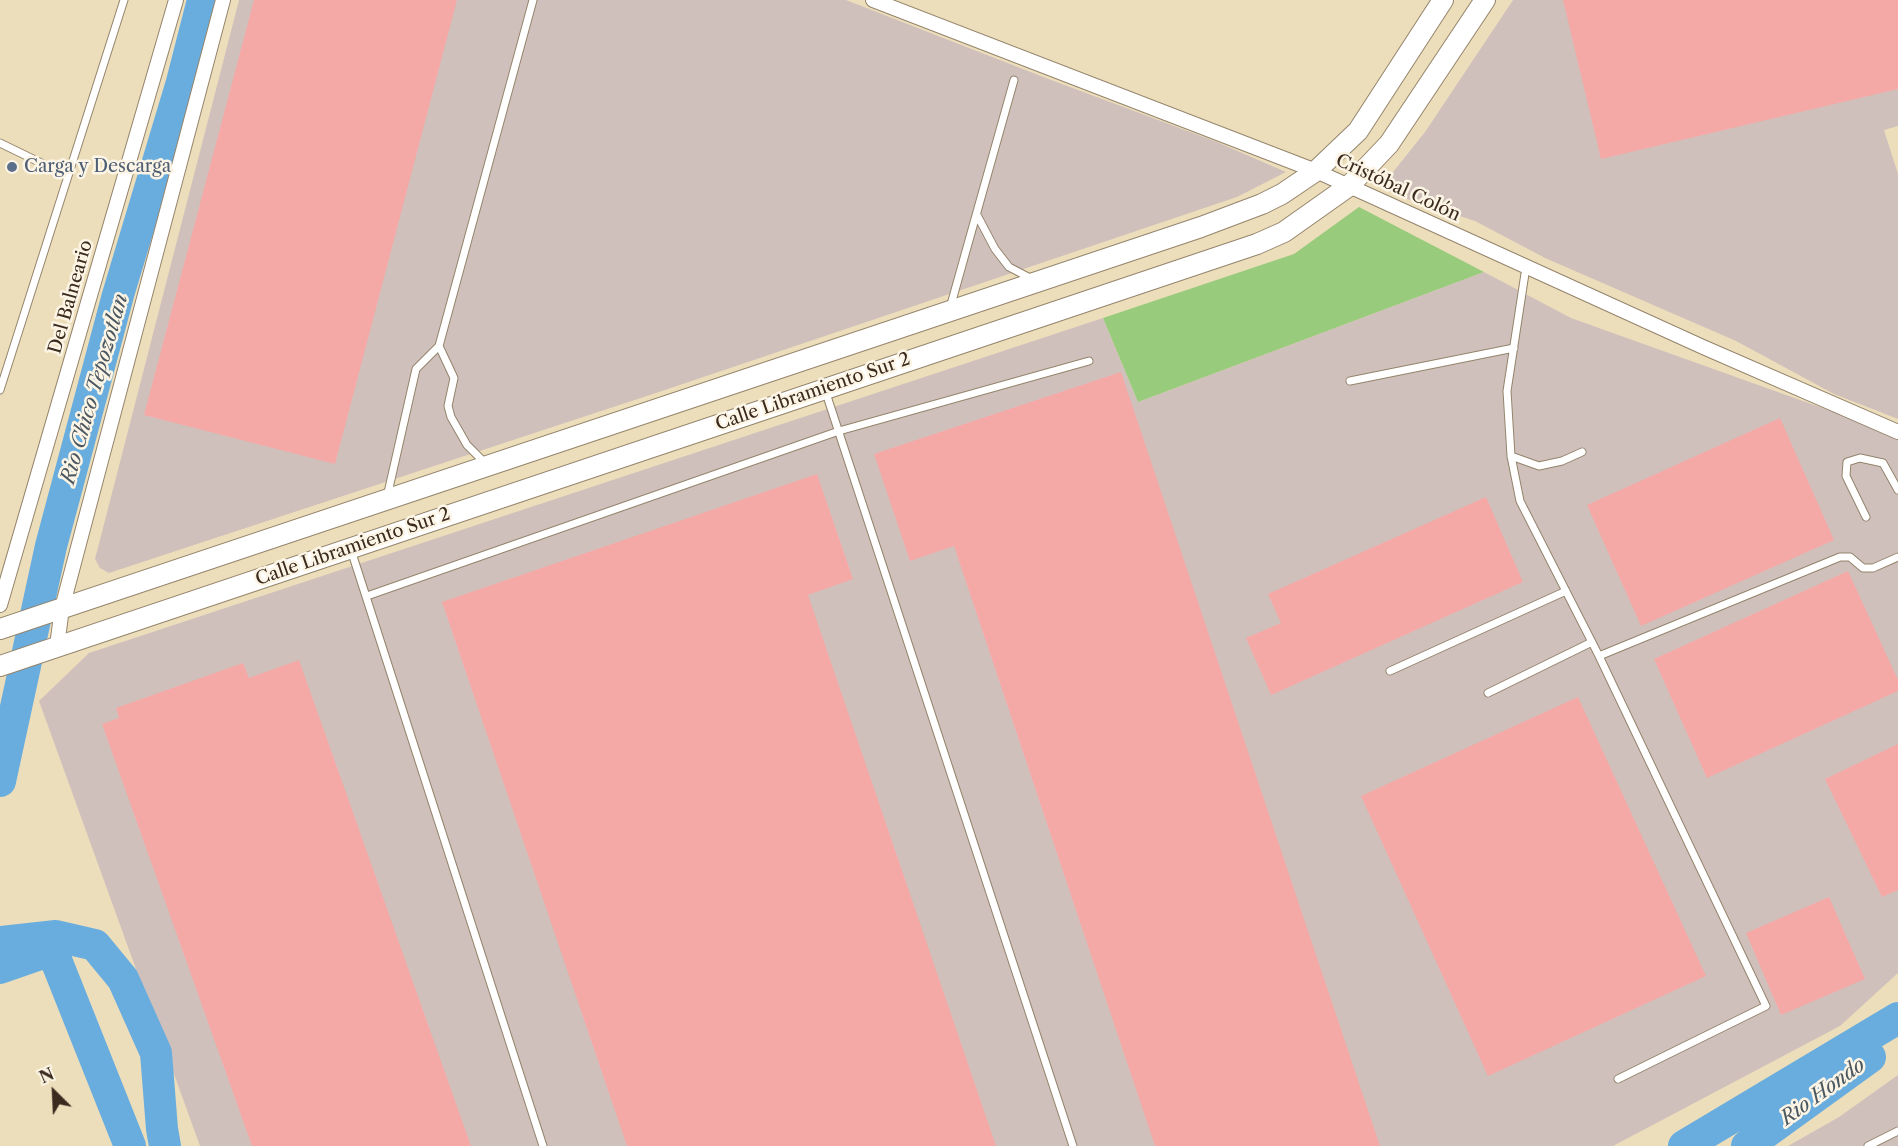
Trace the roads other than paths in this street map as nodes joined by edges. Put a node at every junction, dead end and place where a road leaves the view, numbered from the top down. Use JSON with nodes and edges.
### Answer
{"nodes":[{"id":1,"x":124,"y":0,"type":"edge"},
{"id":2,"x":176,"y":0,"type":"edge"},
{"id":3,"x":223,"y":0,"type":"edge"},
{"id":4,"x":533,"y":0,"type":"edge"},
{"id":5,"x":873,"y":0,"type":"edge"},
{"id":6,"x":1443,"y":0,"type":"edge"},
{"id":7,"x":1485,"y":0,"type":"edge"},
{"id":8,"x":1014,"y":80,"type":"dead end"},
{"id":9,"x":0,"y":143,"type":"edge"},
{"id":10,"x":1317,"y":171,"type":"junction"},
{"id":11,"x":68,"y":176,"type":"junction"},
{"id":12,"x":1349,"y":186,"type":"junction"},
{"id":13,"x":977,"y":215,"type":"junction"},
{"id":14,"x":1101,"y":261,"type":"junction"},
{"id":15,"x":1526,"y":267,"type":"junction"},
{"id":16,"x":1038,"y":282,"type":"junction"},
{"id":17,"x":1112,"y":292,"type":"junction"},
{"id":18,"x":949,"y":312,"type":"junction"},
{"id":19,"x":439,"y":346,"type":"junction"},
{"id":20,"x":1514,"y":348,"type":"junction"},
{"id":21,"x":814,"y":357,"type":"junction"},
{"id":22,"x":1089,"y":361,"type":"dead end"},
{"id":23,"x":1350,"y":381,"type":"dead end"},
{"id":24,"x":825,"y":388,"type":"junction"},
{"id":25,"x":0,"y":390,"type":"edge"},
{"id":26,"x":839,"y":431,"type":"junction"},
{"id":27,"x":1898,"y":432,"type":"edge"},
{"id":28,"x":1582,"y":452,"type":"dead end"},
{"id":29,"x":1511,"y":456,"type":"junction"},
{"id":30,"x":488,"y":466,"type":"junction"},
{"id":31,"x":1898,"y":490,"type":"edge"},
{"id":32,"x":387,"y":499,"type":"junction"},
{"id":33,"x":339,"y":516,"type":"junction"},
{"id":34,"x":1866,"y":517,"type":"dead end"},
{"id":35,"x":397,"y":532,"type":"junction"},
{"id":36,"x":350,"y":548,"type":"junction"},
{"id":37,"x":1898,"y":557,"type":"edge"},
{"id":38,"x":1566,"y":591,"type":"junction"},
{"id":39,"x":367,"y":596,"type":"junction"},
{"id":40,"x":0,"y":605,"type":"edge"},
{"id":41,"x":56,"y":610,"type":"junction"},
{"id":42,"x":1,"y":629,"type":"edge"},
{"id":43,"x":1592,"y":642,"type":"junction"},
{"id":44,"x":52,"y":647,"type":"junction"},
{"id":45,"x":1599,"y":656,"type":"junction"},
{"id":46,"x":0,"y":666,"type":"edge"},
{"id":47,"x":1390,"y":671,"type":"dead end"},
{"id":48,"x":1488,"y":693,"type":"dead end"},
{"id":49,"x":1618,"y":1080,"type":"dead end"},
{"id":50,"x":1898,"y":1131,"type":"edge"},
{"id":51,"x":543,"y":1146,"type":"edge"},
{"id":52,"x":1073,"y":1146,"type":"edge"},
{"id":53,"x":1868,"y":1146,"type":"edge"}],
"edges":[{"from":1,"to":11,"type":"lane"},
{"from":2,"to":40,"type":"street","name":"Del Balneario"},
{"from":3,"to":41,"type":"street"},
{"from":4,"to":19,"type":"lane"},
{"from":5,"to":10,"type":"street","name":"Cristóbal Colón"},
{"from":6,"to":10,"type":"main road","name":"Calle Libramiento Sur 2"},
{"from":7,"to":12,"type":"main road","name":"Calle Libramiento Sur 2"},
{"from":8,"to":13,"type":"lane"},
{"from":9,"to":11,"type":"lane"},
{"from":10,"to":12,"type":"street","name":"Cristóbal Colón"},
{"from":10,"to":14,"type":"main road","name":"Calle Libramiento Sur 2"},
{"from":11,"to":25,"type":"lane"},
{"from":12,"to":15,"type":"street","name":"Cristóbal Colón"},
{"from":12,"to":17,"type":"main road","name":"Calle Libramiento Sur 2"},
{"from":13,"to":16,"type":"lane"},
{"from":13,"to":18,"type":"lane"},
{"from":14,"to":16,"type":"main road","name":"Calle Libramiento Sur 2"},
{"from":14,"to":17,"type":"main road"},
{"from":15,"to":20,"type":"lane"},
{"from":15,"to":27,"type":"street","name":"Cristóbal Colón"},
{"from":16,"to":18,"type":"main road","name":"Calle Libramiento Sur 2"},
{"from":17,"to":24,"type":"main road","name":"Calle Libramiento Sur 2"},
{"from":18,"to":21,"type":"main road","name":"Calle Libramiento Sur 2"},
{"from":19,"to":30,"type":"lane"},
{"from":19,"to":32,"type":"lane"},
{"from":20,"to":23,"type":"lane"},
{"from":20,"to":29,"type":"lane"},
{"from":21,"to":24,"type":"main road"},
{"from":21,"to":30,"type":"main road","name":"Calle Libramiento Sur 2"},
{"from":22,"to":26,"type":"lane"},
{"from":24,"to":26,"type":"lane"},
{"from":24,"to":35,"type":"main road","name":"Calle Libramiento Sur 2"},
{"from":26,"to":39,"type":"lane"},
{"from":26,"to":52,"type":"lane"},
{"from":28,"to":29,"type":"lane"},
{"from":29,"to":38,"type":"lane"},
{"from":30,"to":32,"type":"main road","name":"Calle Libramiento Sur 2"},
{"from":31,"to":34,"type":"lane"},
{"from":32,"to":33,"type":"main road","name":"Calle Libramiento Sur 2"},
{"from":32,"to":35,"type":"main road"},
{"from":33,"to":36,"type":"main road"},
{"from":33,"to":41,"type":"main road","name":"Calle Libramiento Sur 2"},
{"from":35,"to":36,"type":"main road","name":"Calle Libramiento Sur 2"},
{"from":36,"to":39,"type":"lane"},
{"from":36,"to":44,"type":"main road","name":"Calle Libramiento Sur 2"},
{"from":37,"to":45,"type":"lane"},
{"from":38,"to":43,"type":"lane"},
{"from":38,"to":47,"type":"lane"},
{"from":39,"to":51,"type":"lane"},
{"from":41,"to":42,"type":"main road","name":"Calle Libramiento Sur 2"},
{"from":41,"to":44,"type":"street"},
{"from":43,"to":45,"type":"lane"},
{"from":43,"to":48,"type":"lane"},
{"from":44,"to":46,"type":"main road","name":"Calle Libramiento Sur 2"},
{"from":45,"to":49,"type":"lane"},
{"from":50,"to":53,"type":"lane"}]}
